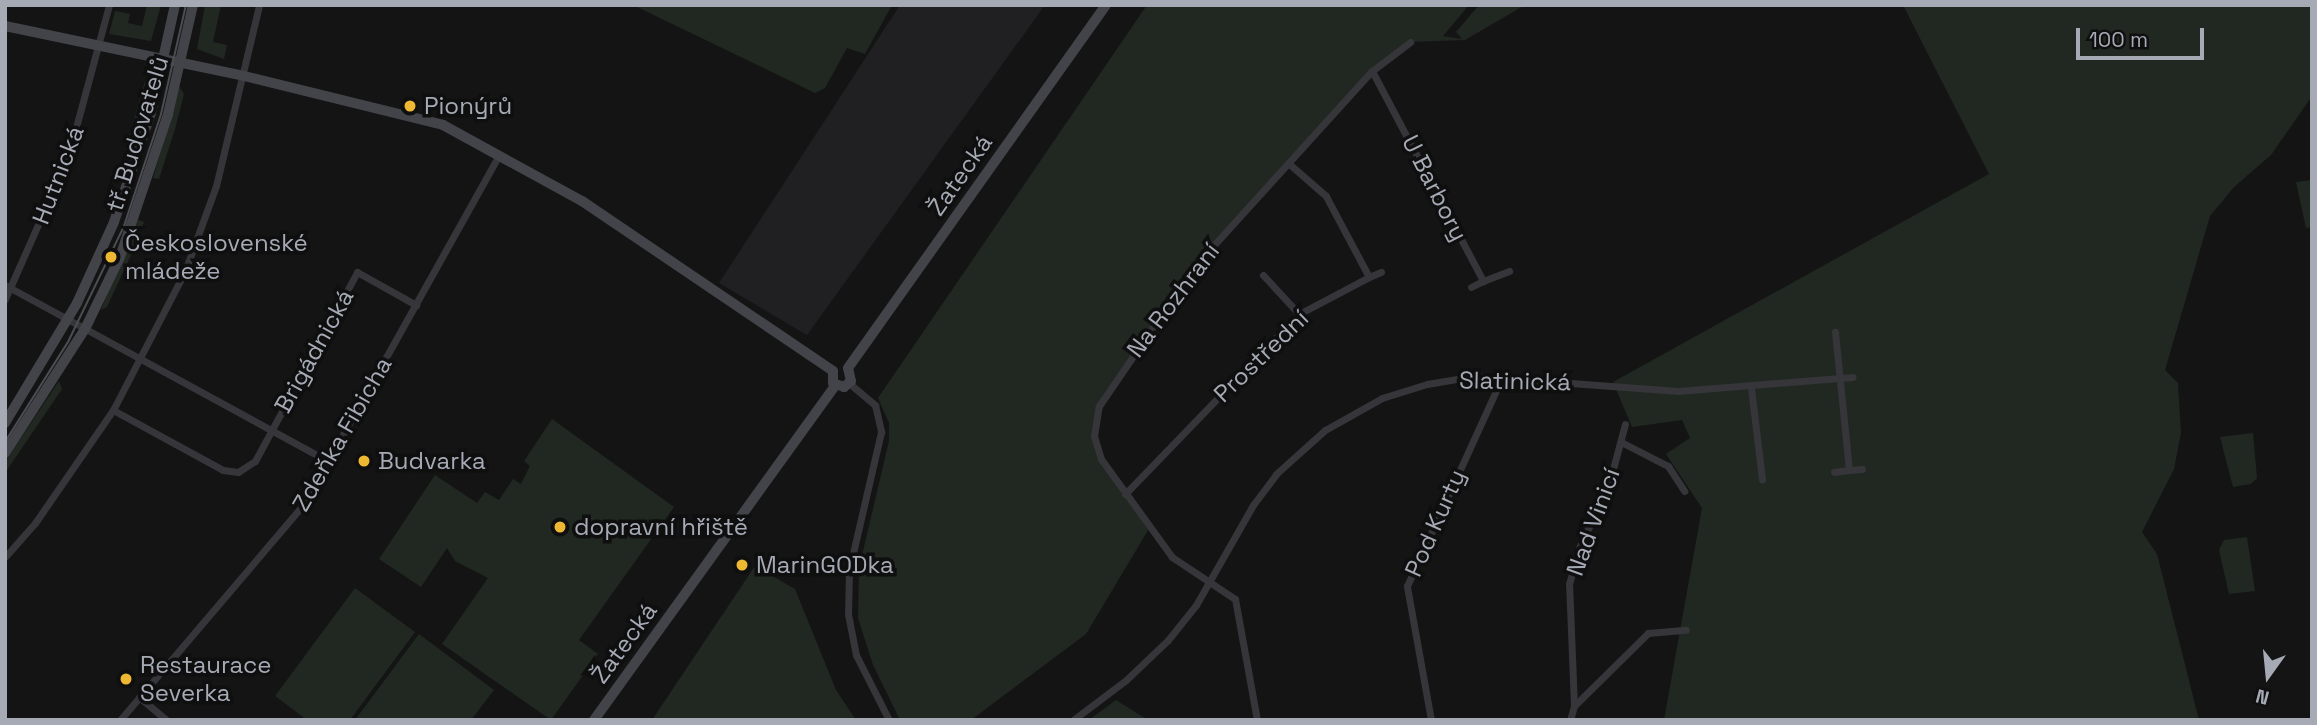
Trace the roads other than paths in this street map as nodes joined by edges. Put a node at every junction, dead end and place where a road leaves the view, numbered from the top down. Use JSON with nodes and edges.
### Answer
{"nodes":[{"id":1,"x":109,"y":5,"type":"edge"},
{"id":2,"x":175,"y":5,"type":"edge"},
{"id":3,"x":193,"y":5,"type":"edge"},
{"id":4,"x":259,"y":5,"type":"edge"},
{"id":5,"x":1106,"y":5,"type":"edge"},
{"id":6,"x":5,"y":26,"type":"edge"},
{"id":7,"x":1410,"y":42,"type":"dead end"},
{"id":8,"x":99,"y":47,"type":"junction"},
{"id":9,"x":161,"y":60,"type":"junction"},
{"id":10,"x":181,"y":64,"type":"junction"},
{"id":11,"x":1372,"y":71,"type":"junction"},
{"id":12,"x":244,"y":76,"type":"junction"},
{"id":13,"x":499,"y":155,"type":"junction"},
{"id":14,"x":1288,"y":163,"type":"junction"},
{"id":15,"x":1509,"y":271,"type":"dead end"},
{"id":16,"x":1381,"y":272,"type":"dead end"},
{"id":17,"x":1263,"y":275,"type":"dead end"},
{"id":18,"x":1369,"y":277,"type":"junction"},
{"id":19,"x":1483,"y":281,"type":"junction"},
{"id":20,"x":9,"y":286,"type":"edge"},
{"id":21,"x":1471,"y":287,"type":"dead end"},
{"id":22,"x":5,"y":299,"type":"edge"},
{"id":23,"x":415,"y":305,"type":"junction"},
{"id":24,"x":1298,"y":314,"type":"junction"},
{"id":25,"x":68,"y":318,"type":"junction"},
{"id":26,"x":85,"y":328,"type":"junction"},
{"id":27,"x":1835,"y":332,"type":"dead end"},
{"id":28,"x":141,"y":360,"type":"junction"},
{"id":29,"x":848,"y":369,"type":"junction"},
{"id":30,"x":833,"y":371,"type":"junction"},
{"id":31,"x":1503,"y":375,"type":"junction"},
{"id":32,"x":1852,"y":377,"type":"dead end"},
{"id":33,"x":1840,"y":379,"type":"junction"},
{"id":34,"x":850,"y":384,"type":"junction"},
{"id":35,"x":835,"y":386,"type":"junction"},
{"id":36,"x":1751,"y":388,"type":"junction"},
{"id":37,"x":113,"y":410,"type":"junction"},
{"id":38,"x":5,"y":423,"type":"edge"},
{"id":39,"x":1625,"y":424,"type":"dead end"},
{"id":40,"x":271,"y":430,"type":"junction"},
{"id":41,"x":1621,"y":442,"type":"junction"},
{"id":42,"x":5,"y":453,"type":"edge"},
{"id":43,"x":329,"y":462,"type":"junction"},
{"id":44,"x":1862,"y":469,"type":"dead end"},
{"id":45,"x":1849,"y":470,"type":"junction"},
{"id":46,"x":1834,"y":472,"type":"dead end"},
{"id":47,"x":1762,"y":479,"type":"dead end"},
{"id":48,"x":1684,"y":491,"type":"dead end"},
{"id":49,"x":1125,"y":494,"type":"junction"},
{"id":50,"x":5,"y":558,"type":"edge"},
{"id":51,"x":1211,"y":583,"type":"junction"},
{"id":52,"x":1686,"y":630,"type":"dead end"},
{"id":53,"x":139,"y":697,"type":"junction"},
{"id":54,"x":1574,"y":706,"type":"junction"},
{"id":55,"x":120,"y":720,"type":"edge"},
{"id":56,"x":166,"y":720,"type":"edge"},
{"id":57,"x":594,"y":720,"type":"edge"},
{"id":58,"x":889,"y":720,"type":"edge"},
{"id":59,"x":1073,"y":720,"type":"edge"},
{"id":60,"x":1257,"y":720,"type":"edge"},
{"id":61,"x":1431,"y":720,"type":"edge"},
{"id":62,"x":1570,"y":720,"type":"edge"}],
"edges":[{"from":1,"to":8,"type":"street","name":"Hutnická"},
{"from":2,"to":9,"type":"street","name":"tř. Budovatelů"},
{"from":3,"to":10,"type":"street","name":"tř. Budovatelů"},
{"from":4,"to":12,"type":"street"},
{"from":5,"to":29,"type":"street","name":"Žatecká"},
{"from":6,"to":8,"type":"street"},
{"from":7,"to":11,"type":"street","name":"Na Rozhraní"},
{"from":8,"to":9,"type":"street"},
{"from":8,"to":20,"type":"street","name":"Hutnická"},
{"from":9,"to":10,"type":"street"},
{"from":9,"to":25,"type":"street","name":"tř. Budovatelů"},
{"from":10,"to":12,"type":"street"},
{"from":10,"to":26,"type":"street","name":"tř. Budovatelů"},
{"from":11,"to":14,"type":"street","name":"Na Rozhraní"},
{"from":11,"to":19,"type":"street","name":"U Barbory"},
{"from":12,"to":13,"type":"street"},
{"from":12,"to":28,"type":"street"},
{"from":13,"to":23,"type":"street","name":"Zdeňka Fibicha"},
{"from":13,"to":30,"type":"street"},
{"from":14,"to":18,"type":"street"},
{"from":14,"to":49,"type":"street","name":"Na Rozhraní"},
{"from":15,"to":19,"type":"street"},
{"from":16,"to":18,"type":"street","name":"Prostřední"},
{"from":17,"to":24,"type":"street"},
{"from":18,"to":24,"type":"street","name":"Prostřední"},
{"from":19,"to":21,"type":"street"},
{"from":20,"to":22,"type":"street","name":"Hutnická"},
{"from":20,"to":25,"type":"street"},
{"from":23,"to":40,"type":"street","name":"Brigádnická"},
{"from":23,"to":43,"type":"street","name":"Zdeňka Fibicha"},
{"from":24,"to":49,"type":"street","name":"Prostřední"},
{"from":25,"to":26,"type":"street"},
{"from":25,"to":38,"type":"street","name":"tř. Budovatelů"},
{"from":26,"to":28,"type":"street"},
{"from":26,"to":42,"type":"street","name":"tř. Budovatelů"},
{"from":27,"to":33,"type":"street"},
{"from":28,"to":37,"type":"street"},
{"from":28,"to":40,"type":"street"},
{"from":29,"to":30,"type":"street"},
{"from":29,"to":34,"type":"street"},
{"from":30,"to":35,"type":"street"},
{"from":31,"to":36,"type":"street","name":"Slatinická"},
{"from":31,"to":51,"type":"street","name":"Slatinická"},
{"from":31,"to":61,"type":"street","name":"Pod Kurty"},
{"from":32,"to":33,"type":"street","name":"Slatinická"},
{"from":33,"to":36,"type":"street","name":"Slatinická"},
{"from":33,"to":45,"type":"street"},
{"from":34,"to":35,"type":"street"},
{"from":34,"to":58,"type":"street"},
{"from":35,"to":57,"type":"street","name":"Žatecká"},
{"from":36,"to":47,"type":"street"},
{"from":37,"to":40,"type":"street","name":"Brigádnická"},
{"from":37,"to":50,"type":"street"},
{"from":39,"to":41,"type":"street","name":"Nad Vinicí"},
{"from":40,"to":43,"type":"street"},
{"from":41,"to":48,"type":"street"},
{"from":41,"to":54,"type":"street","name":"Nad Vinicí"},
{"from":43,"to":53,"type":"street","name":"Zdeňka Fibicha"},
{"from":44,"to":45,"type":"street"},
{"from":45,"to":46,"type":"street"},
{"from":49,"to":51,"type":"street","name":"Na Rozhraní"},
{"from":51,"to":59,"type":"street","name":"Slatinická"},
{"from":51,"to":60,"type":"street","name":"Na Rozhraní"},
{"from":52,"to":54,"type":"street"},
{"from":53,"to":55,"type":"street","name":"Zdeňka Fibicha"},
{"from":53,"to":56,"type":"street"},
{"from":54,"to":62,"type":"street"}]}
